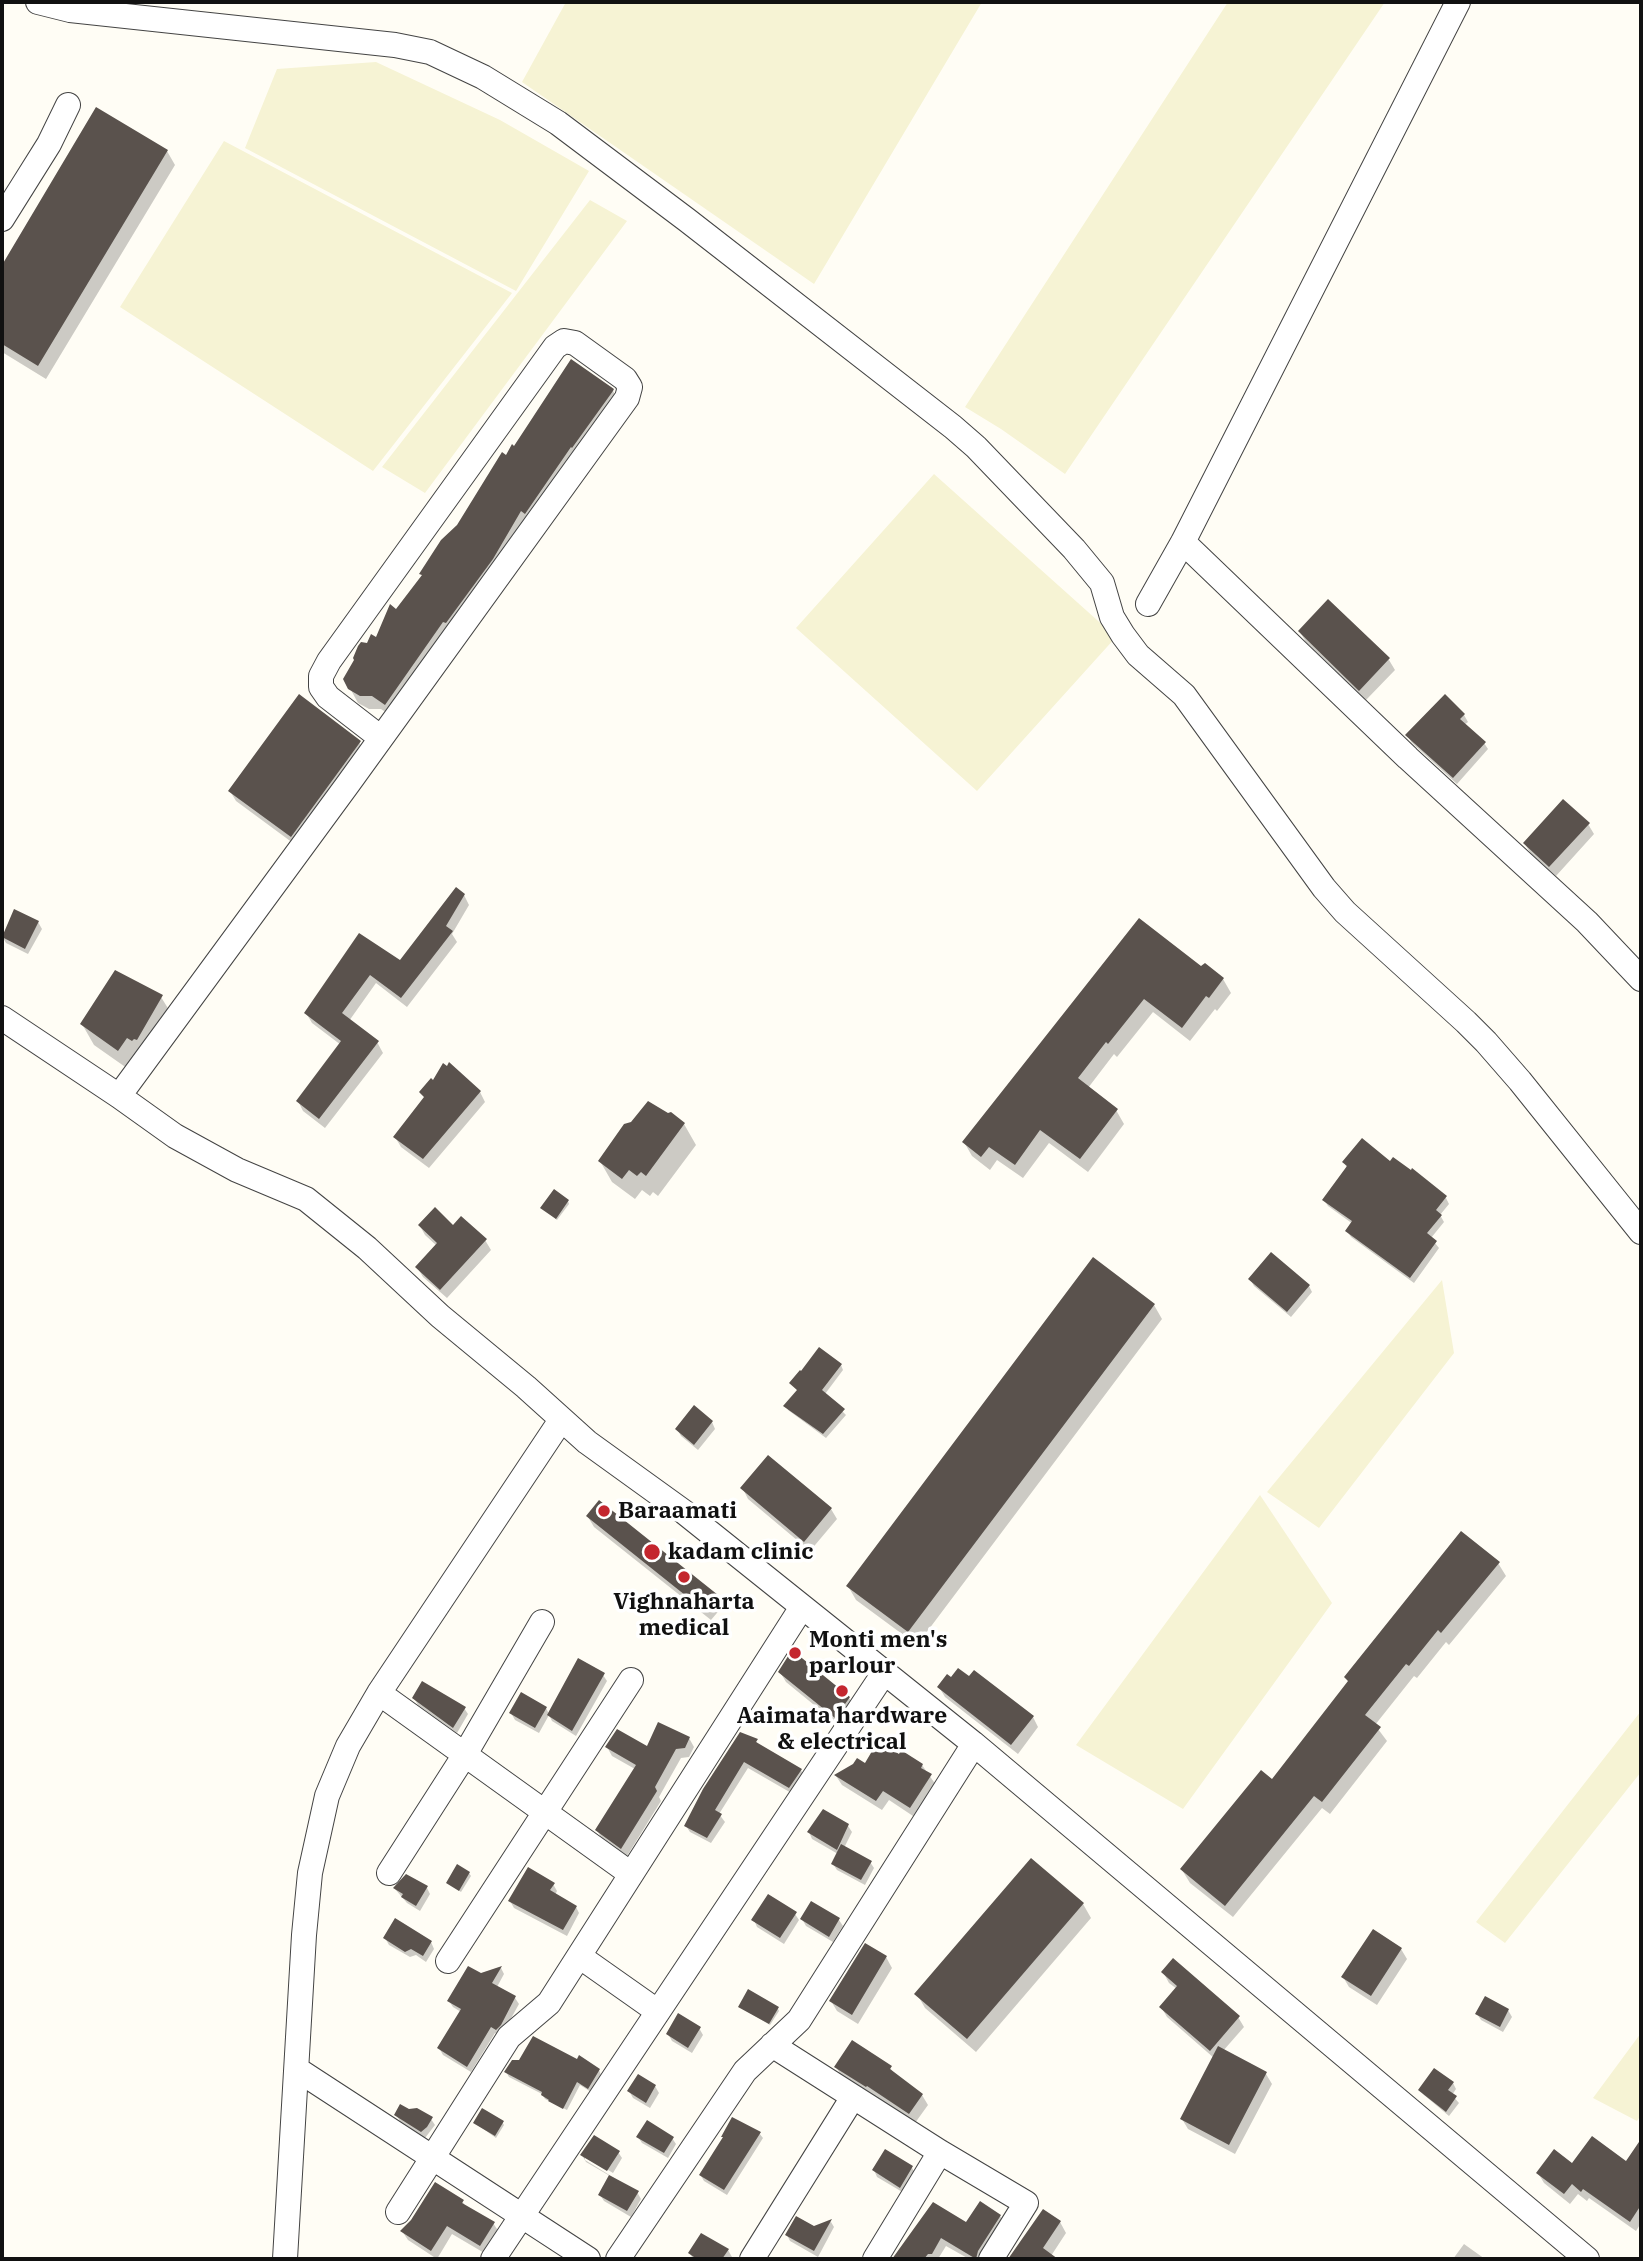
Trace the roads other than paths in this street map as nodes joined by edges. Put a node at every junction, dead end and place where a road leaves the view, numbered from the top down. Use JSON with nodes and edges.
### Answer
{"nodes":[{"id":1,"x":37,"y":2,"type":"edge"},
{"id":2,"x":1458,"y":2,"type":"edge"},
{"id":3,"x":68,"y":105,"type":"dead end"},
{"id":4,"x":2,"y":219,"type":"edge"},
{"id":5,"x":1183,"y":542,"type":"junction"},
{"id":6,"x":1148,"y":604,"type":"dead end"},
{"id":7,"x":381,"y":738,"type":"junction"},
{"id":8,"x":1641,"y":979,"type":"edge"},
{"id":9,"x":2,"y":1018,"type":"edge"},
{"id":10,"x":119,"y":1096,"type":"junction"},
{"id":11,"x":1641,"y":1233,"type":"edge"},
{"id":12,"x":561,"y":1420,"type":"junction"},
{"id":13,"x":802,"y":1607,"type":"junction"},
{"id":14,"x":542,"y":1622,"type":"dead end"},
{"id":15,"x":884,"y":1673,"type":"junction"},
{"id":16,"x":631,"y":1680,"type":"dead end"},
{"id":17,"x":379,"y":1693,"type":"junction"},
{"id":18,"x":974,"y":1744,"type":"junction"},
{"id":19,"x":464,"y":1756,"type":"junction"},
{"id":20,"x":545,"y":1813,"type":"junction"},
{"id":21,"x":389,"y":1873,"type":"dead end"},
{"id":22,"x":631,"y":1874,"type":"junction"},
{"id":23,"x":579,"y":1956,"type":"junction"},
{"id":24,"x":449,"y":1961,"type":"dead end"},
{"id":25,"x":657,"y":2011,"type":"junction"},
{"id":26,"x":772,"y":2045,"type":"junction"},
{"id":27,"x":298,"y":2070,"type":"junction"},
{"id":28,"x":853,"y":2097,"type":"junction"},
{"id":29,"x":940,"y":2152,"type":"junction"},
{"id":30,"x":432,"y":2157,"type":"junction"},
{"id":31,"x":398,"y":2212,"type":"dead end"},
{"id":32,"x":522,"y":2216,"type":"junction"},
{"id":33,"x":285,"y":2259,"type":"edge"},
{"id":34,"x":493,"y":2259,"type":"edge"},
{"id":35,"x":589,"y":2259,"type":"edge"},
{"id":36,"x":618,"y":2259,"type":"edge"},
{"id":37,"x":752,"y":2259,"type":"edge"},
{"id":38,"x":875,"y":2259,"type":"edge"},
{"id":39,"x":991,"y":2259,"type":"edge"},
{"id":40,"x":1587,"y":2259,"type":"edge"}],
"edges":[{"from":1,"to":11,"type":"street"},
{"from":2,"to":5,"type":"street"},
{"from":3,"to":4,"type":"street"},
{"from":5,"to":6,"type":"street"},
{"from":5,"to":8,"type":"street"},
{"from":7,"to":7,"type":"street"},
{"from":7,"to":10,"type":"street"},
{"from":9,"to":10,"type":"street"},
{"from":10,"to":12,"type":"street"},
{"from":12,"to":13,"type":"street"},
{"from":12,"to":17,"type":"street"},
{"from":13,"to":15,"type":"street"},
{"from":13,"to":22,"type":"street"},
{"from":14,"to":19,"type":"street"},
{"from":15,"to":18,"type":"street"},
{"from":15,"to":25,"type":"street"},
{"from":16,"to":20,"type":"street"},
{"from":17,"to":19,"type":"street"},
{"from":17,"to":27,"type":"street"},
{"from":18,"to":26,"type":"street"},
{"from":18,"to":40,"type":"street"},
{"from":19,"to":20,"type":"street"},
{"from":19,"to":21,"type":"street"},
{"from":20,"to":22,"type":"street"},
{"from":20,"to":24,"type":"street"},
{"from":22,"to":23,"type":"street"},
{"from":23,"to":25,"type":"street"},
{"from":23,"to":30,"type":"street"},
{"from":25,"to":32,"type":"street"},
{"from":26,"to":28,"type":"street"},
{"from":26,"to":36,"type":"street"},
{"from":27,"to":30,"type":"street"},
{"from":27,"to":33,"type":"street"},
{"from":28,"to":29,"type":"street"},
{"from":28,"to":37,"type":"street"},
{"from":29,"to":38,"type":"street"},
{"from":29,"to":39,"type":"street"},
{"from":30,"to":31,"type":"street"},
{"from":30,"to":32,"type":"street"},
{"from":32,"to":34,"type":"street"},
{"from":32,"to":35,"type":"street"}]}
